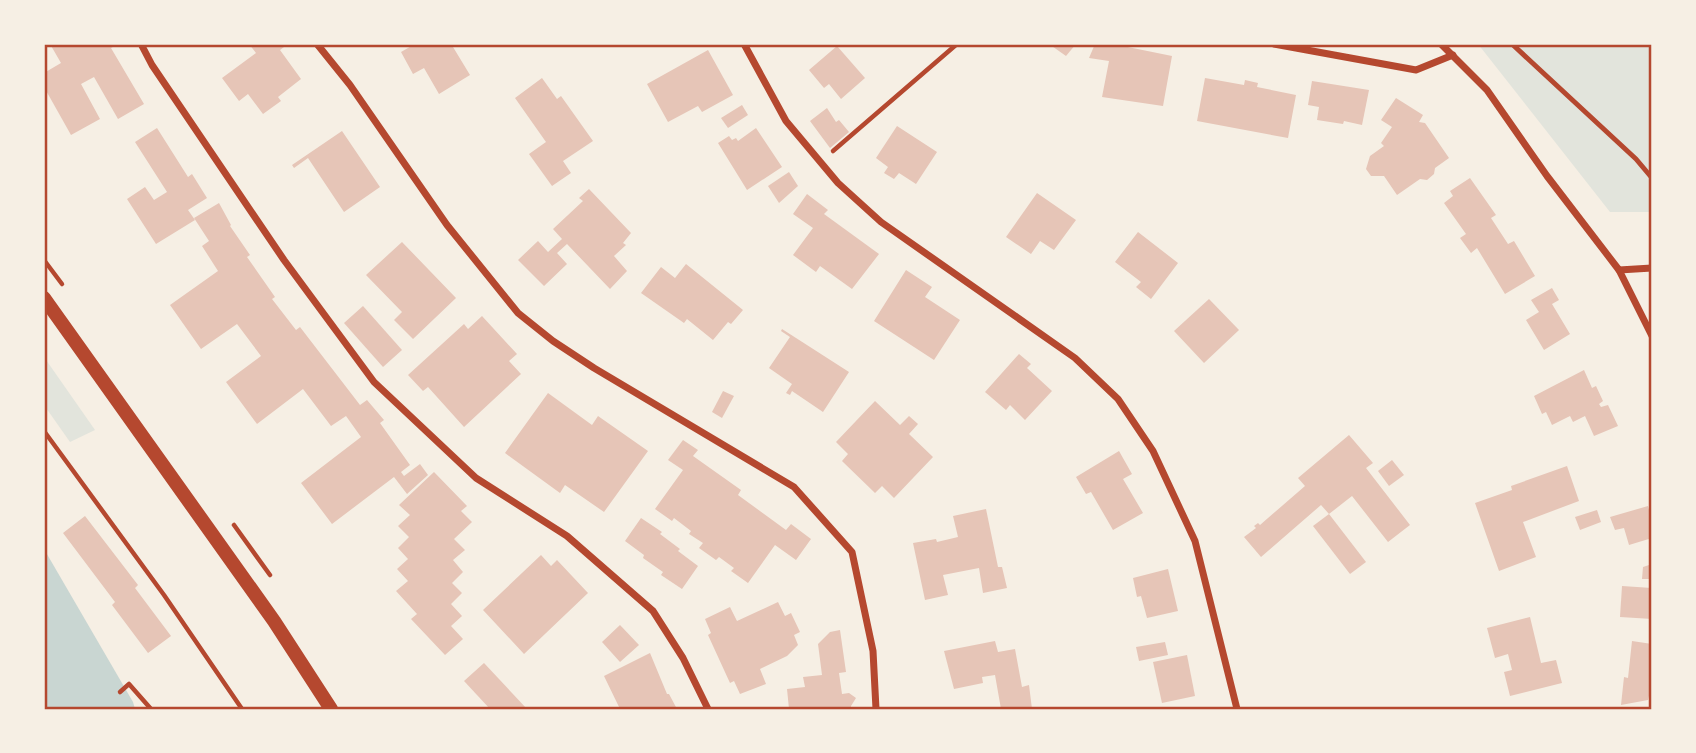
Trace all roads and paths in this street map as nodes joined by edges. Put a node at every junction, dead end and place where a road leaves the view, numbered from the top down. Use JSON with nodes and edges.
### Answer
{"nodes":[{"id":1,"x":141,"y":44,"type":"edge"},
{"id":2,"x":317,"y":44,"type":"edge"},
{"id":3,"x":744,"y":44,"type":"edge"},
{"id":4,"x":957,"y":44,"type":"edge"},
{"id":5,"x":1274,"y":44,"type":"edge"},
{"id":6,"x":1441,"y":44,"type":"edge"},
{"id":7,"x":1512,"y":44,"type":"edge"},
{"id":8,"x":1453,"y":55,"type":"junction"},
{"id":9,"x":820,"y":162,"type":"junction"},
{"id":10,"x":1652,"y":178,"type":"edge"},
{"id":11,"x":1652,"y":268,"type":"edge"},
{"id":12,"x":1619,"y":270,"type":"junction"},
{"id":13,"x":44,"y":298,"type":"edge"},
{"id":14,"x":1652,"y":337,"type":"edge"},
{"id":15,"x":44,"y":431,"type":"edge"},
{"id":16,"x":120,"y":691,"type":"dead end"},
{"id":17,"x":151,"y":709,"type":"edge"},
{"id":18,"x":242,"y":709,"type":"edge"},
{"id":19,"x":331,"y":709,"type":"edge"},
{"id":20,"x":708,"y":709,"type":"edge"},
{"id":21,"x":876,"y":709,"type":"edge"},
{"id":22,"x":1237,"y":709,"type":"edge"}],
"edges":[{"from":1,"to":20,"type":"street"},
{"from":2,"to":21,"type":"street"},
{"from":3,"to":9,"type":"street"},
{"from":4,"to":9,"type":"path"},
{"from":5,"to":8,"type":"street"},
{"from":6,"to":8,"type":"street"},
{"from":7,"to":10,"type":"lane"},
{"from":8,"to":12,"type":"street"},
{"from":9,"to":22,"type":"street"},
{"from":11,"to":12,"type":"street"},
{"from":12,"to":14,"type":"street"},
{"from":13,"to":19,"type":"main road"},
{"from":15,"to":18,"type":"path"},
{"from":16,"to":17,"type":"path"}]}
